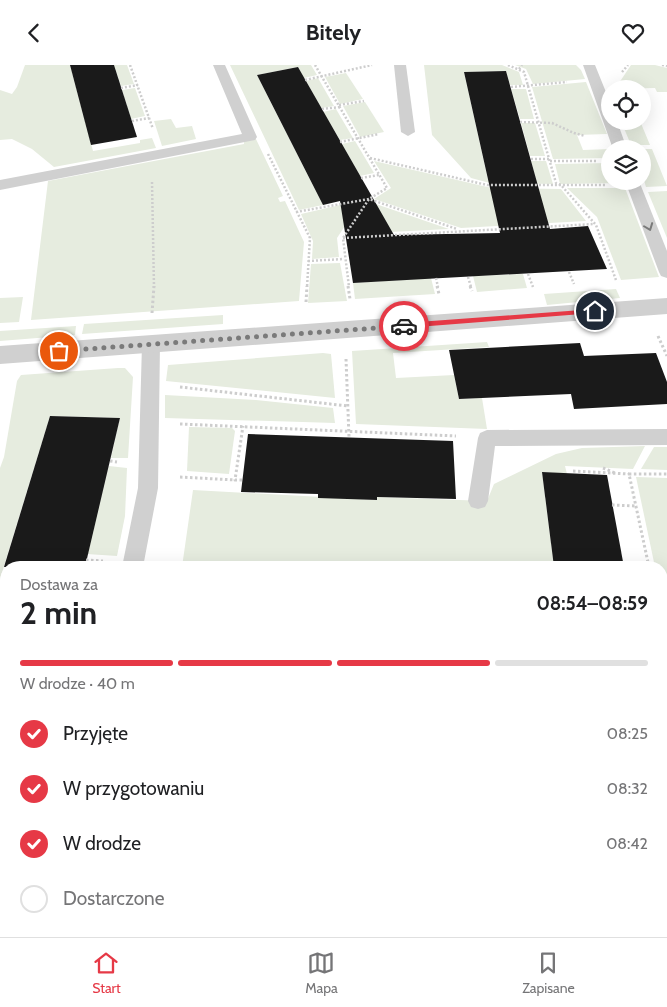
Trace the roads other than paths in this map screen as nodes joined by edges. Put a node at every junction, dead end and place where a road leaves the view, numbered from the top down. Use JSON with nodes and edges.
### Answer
{"nodes":[{"id":1,"x":219,"y":65,"type":"edge"},
{"id":2,"x":400,"y":65,"type":"edge"},
{"id":3,"x":589,"y":65,"type":"edge"},
{"id":4,"x":601,"y":96,"type":"edge"},
{"id":5,"x":408,"y":132,"type":"dead end"},
{"id":6,"x":0,"y":185,"type":"edge"},
{"id":7,"x":636,"y":190,"type":"edge"},
{"id":8,"x":667,"y":272,"type":"edge"},
{"id":9,"x":667,"y":306,"type":"edge"},
{"id":10,"x":151,"y":344,"type":"junction"},
{"id":11,"x":0,"y":355,"type":"edge"},
{"id":12,"x":667,"y":437,"type":"edge"},
{"id":13,"x":478,"y":501,"type":"dead end"},
{"id":14,"x":133,"y":561,"type":"edge"}],
"edges":[{"from":1,"to":6,"type":"lane"},
{"from":2,"to":5,"type":"lane"},
{"from":3,"to":4,"type":"lane"},
{"from":7,"to":8,"type":"lane","one_way":true},
{"from":9,"to":10,"type":"street"},
{"from":10,"to":11,"type":"street"},
{"from":10,"to":14,"type":"lane"},
{"from":12,"to":13,"type":"lane"}]}
